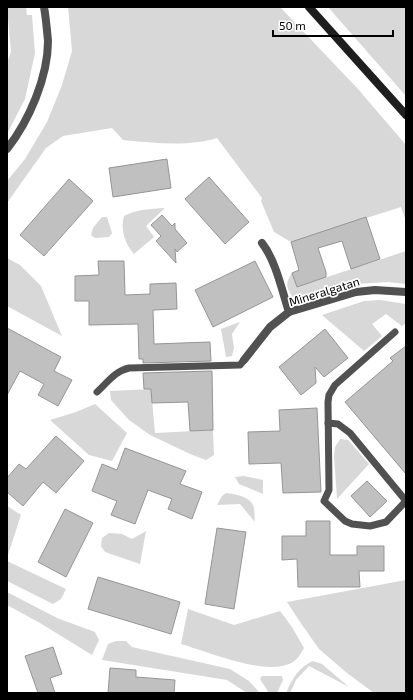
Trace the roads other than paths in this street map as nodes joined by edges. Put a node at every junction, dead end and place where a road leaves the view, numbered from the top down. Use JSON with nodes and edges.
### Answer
{"nodes":[{"id":1,"x":44,"y":7,"type":"edge"},
{"id":2,"x":309,"y":7,"type":"edge"},
{"id":3,"x":406,"y":115,"type":"edge"},
{"id":4,"x":7,"y":149,"type":"edge"},
{"id":5,"x":262,"y":243,"type":"dead end"},
{"id":6,"x":406,"y":292,"type":"edge"},
{"id":7,"x":289,"y":312,"type":"junction"},
{"id":8,"x":395,"y":332,"type":"dead end"},
{"id":9,"x":244,"y":360,"type":"joint"},
{"id":10,"x":97,"y":392,"type":"dead end"},
{"id":11,"x":328,"y":423,"type":"junction"},
{"id":12,"x":406,"y":501,"type":"edge"}],
"edges":[{"from":1,"to":4,"type":"street"},
{"from":2,"to":3,"type":"main road"},
{"from":5,"to":7,"type":"street"},
{"from":6,"to":7,"type":"street","name":"Mineralgatan"},
{"from":7,"to":9,"type":"street","name":"Mineralgatan"},
{"from":8,"to":11,"type":"lane"},
{"from":9,"to":10,"type":"lane"},
{"from":11,"to":12,"type":"lane"},
{"from":11,"to":12,"type":"lane"}]}
